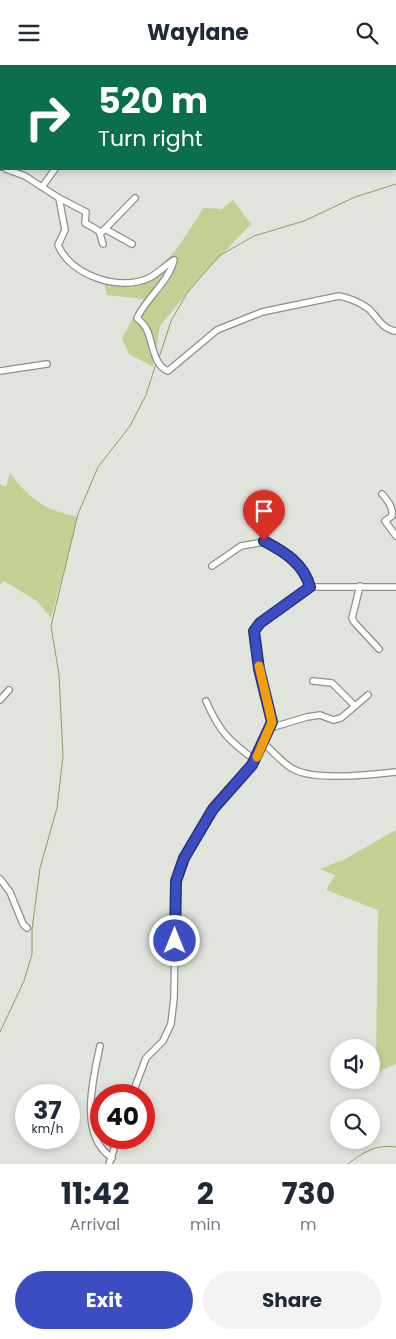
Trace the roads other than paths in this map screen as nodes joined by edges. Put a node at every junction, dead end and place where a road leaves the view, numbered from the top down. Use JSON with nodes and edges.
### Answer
{"nodes":[{"id":1,"x":9,"y":170,"type":"edge"},
{"id":2,"x":22,"y":170,"type":"edge"},
{"id":3,"x":54,"y":170,"type":"edge"},
{"id":4,"x":18,"y":173,"type":"junction"},
{"id":5,"x":42,"y":187,"type":"junction"},
{"id":6,"x":59,"y":198,"type":"junction"},
{"id":7,"x":135,"y":199,"type":"dead end"},
{"id":8,"x":103,"y":231,"type":"junction"},
{"id":9,"x":103,"y":244,"type":"dead end"},
{"id":10,"x":132,"y":244,"type":"dead end"},
{"id":11,"x":396,"y":331,"type":"edge"},
{"id":12,"x":47,"y":364,"type":"dead end"},
{"id":13,"x":0,"y":371,"type":"edge"},
{"id":14,"x":382,"y":494,"type":"dead end"},
{"id":15,"x":396,"y":537,"type":"edge"},
{"id":16,"x":212,"y":565,"type":"dead end"},
{"id":17,"x":360,"y":586,"type":"junction"},
{"id":18,"x":310,"y":587,"type":"junction"},
{"id":19,"x":396,"y":587,"type":"edge"},
{"id":20,"x":379,"y":649,"type":"dead end"},
{"id":21,"x":314,"y":681,"type":"dead end"},
{"id":22,"x":9,"y":690,"type":"dead end"},
{"id":23,"x":368,"y":695,"type":"dead end"},
{"id":24,"x":0,"y":701,"type":"edge"},
{"id":25,"x":206,"y":701,"type":"dead end"},
{"id":26,"x":355,"y":706,"type":"junction"},
{"id":27,"x":270,"y":728,"type":"junction"},
{"id":28,"x":264,"y":744,"type":"junction"},
{"id":29,"x":255,"y":760,"type":"junction"},
{"id":30,"x":396,"y":772,"type":"edge"},
{"id":31,"x":0,"y":879,"type":"edge"},
{"id":32,"x":27,"y":928,"type":"dead end"},
{"id":33,"x":100,"y":1047,"type":"dead end"},
{"id":34,"x":136,"y":1084,"type":"edge"},
{"id":35,"x":114,"y":1149,"type":"edge"},
{"id":36,"x":110,"y":1161,"type":"edge"}],
"edges":[{"from":1,"to":4,"type":"street"},
{"from":2,"to":4,"type":"street"},
{"from":3,"to":5,"type":"street"},
{"from":4,"to":5,"type":"street"},
{"from":5,"to":6,"type":"street"},
{"from":6,"to":8,"type":"street"},
{"from":6,"to":11,"type":"street"},
{"from":7,"to":8,"type":"street"},
{"from":8,"to":9,"type":"street"},
{"from":8,"to":10,"type":"street"},
{"from":12,"to":13,"type":"street"},
{"from":14,"to":15,"type":"street"},
{"from":16,"to":18,"type":"street"},
{"from":17,"to":18,"type":"street"},
{"from":17,"to":19,"type":"street"},
{"from":17,"to":20,"type":"street"},
{"from":18,"to":27,"type":"street"},
{"from":21,"to":26,"type":"street"},
{"from":22,"to":24,"type":"street"},
{"from":23,"to":26,"type":"street"},
{"from":25,"to":29,"type":"street"},
{"from":26,"to":27,"type":"street"},
{"from":27,"to":28,"type":"street"},
{"from":28,"to":29,"type":"street"},
{"from":28,"to":30,"type":"street"},
{"from":29,"to":34,"type":"street"},
{"from":31,"to":32,"type":"street"},
{"from":33,"to":36,"type":"street"},
{"from":35,"to":36,"type":"street"}]}
